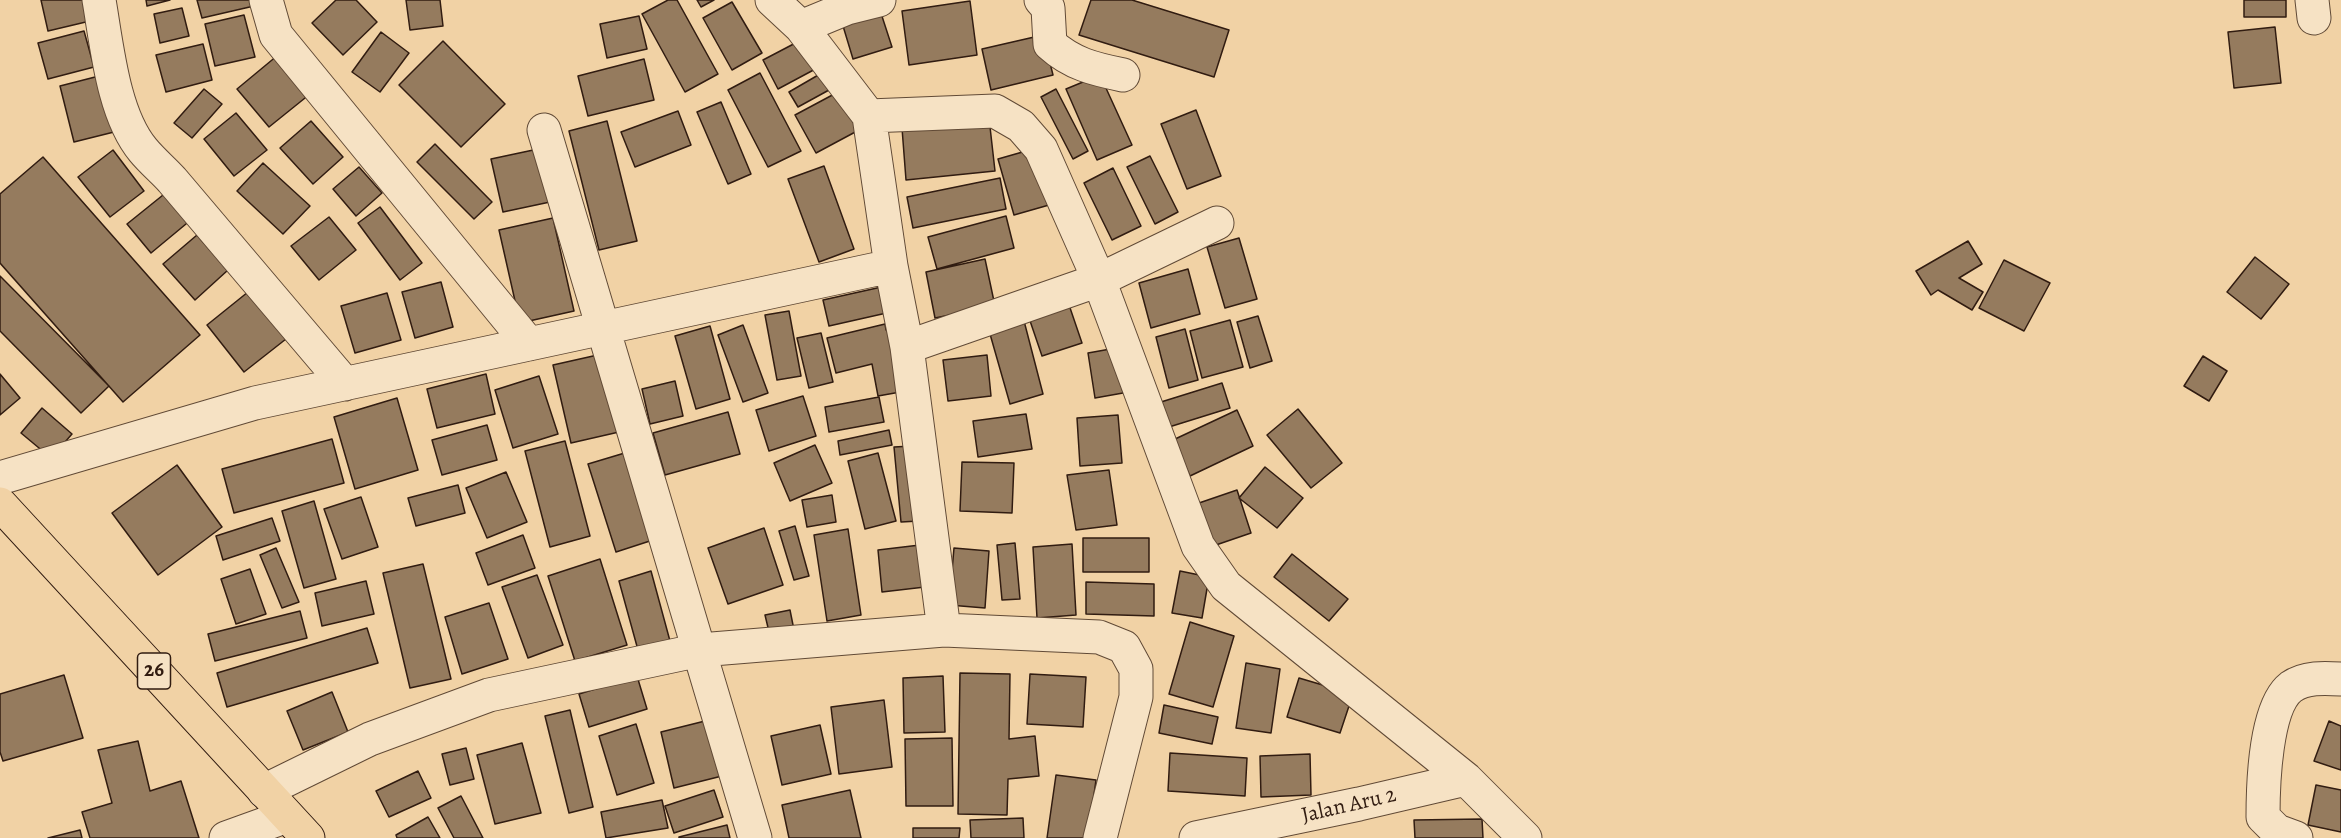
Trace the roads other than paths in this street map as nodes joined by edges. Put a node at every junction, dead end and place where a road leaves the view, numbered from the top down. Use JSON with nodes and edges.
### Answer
{"nodes":[{"id":1,"x":99,"y":0,"type":"edge"},
{"id":2,"x":266,"y":0,"type":"edge"},
{"id":3,"x":772,"y":0,"type":"edge"},
{"id":4,"x":879,"y":0,"type":"edge"},
{"id":5,"x":1041,"y":0,"type":"edge"},
{"id":6,"x":801,"y":27,"type":"junction"},
{"id":7,"x":1123,"y":75,"type":"dead end"},
{"id":8,"x":869,"y":116,"type":"junction"},
{"id":9,"x":544,"y":130,"type":"dead end"},
{"id":10,"x":1216,"y":223,"type":"dead end"},
{"id":11,"x":891,"y":267,"type":"junction"},
{"id":12,"x":1099,"y":280,"type":"junction"},
{"id":13,"x":604,"y":328,"type":"junction"},
{"id":14,"x":529,"y":344,"type":"junction"},
{"id":15,"x":907,"y":347,"type":"junction"},
{"id":16,"x":345,"y":384,"type":"junction"},
{"id":17,"x":0,"y":478,"type":"edge"},
{"id":18,"x":0,"y":504,"type":"edge"},
{"id":19,"x":944,"y":630,"type":"junction"},
{"id":20,"x":700,"y":651,"type":"junction"},
{"id":21,"x":2341,"y":679,"type":"edge"},
{"id":22,"x":1466,"y":779,"type":"junction"},
{"id":23,"x":264,"y":791,"type":"junction"},
{"id":24,"x":297,"y":827,"type":"edge"},
{"id":25,"x":226,"y":838,"type":"edge"},
{"id":26,"x":755,"y":838,"type":"edge"},
{"id":27,"x":1100,"y":838,"type":"edge"},
{"id":28,"x":1196,"y":838,"type":"edge"},
{"id":29,"x":1525,"y":838,"type":"edge"},
{"id":30,"x":2296,"y":838,"type":"edge"}],
"edges":[{"from":1,"to":16,"type":"street"},
{"from":2,"to":14,"type":"street"},
{"from":3,"to":6,"type":"street"},
{"from":4,"to":6,"type":"street"},
{"from":5,"to":7,"type":"street"},
{"from":6,"to":8,"type":"street"},
{"from":8,"to":11,"type":"street"},
{"from":8,"to":12,"type":"street"},
{"from":9,"to":13,"type":"street"},
{"from":10,"to":12,"type":"street"},
{"from":11,"to":13,"type":"street"},
{"from":11,"to":15,"type":"street"},
{"from":12,"to":15,"type":"street"},
{"from":12,"to":22,"type":"street"},
{"from":13,"to":14,"type":"street"},
{"from":13,"to":20,"type":"street"},
{"from":14,"to":16,"type":"street"},
{"from":15,"to":19,"type":"street"},
{"from":16,"to":17,"type":"street"},
{"from":18,"to":23,"type":"highway","number":"26"},
{"from":19,"to":20,"type":"street"},
{"from":19,"to":27,"type":"street"},
{"from":20,"to":23,"type":"street"},
{"from":20,"to":26,"type":"street"},
{"from":21,"to":30,"type":"street"},
{"from":22,"to":28,"type":"street","name":"Jalan Aru 2"},
{"from":22,"to":29,"type":"street"},
{"from":23,"to":24,"type":"highway","number":"26"},
{"from":24,"to":25,"type":"street"}]}
